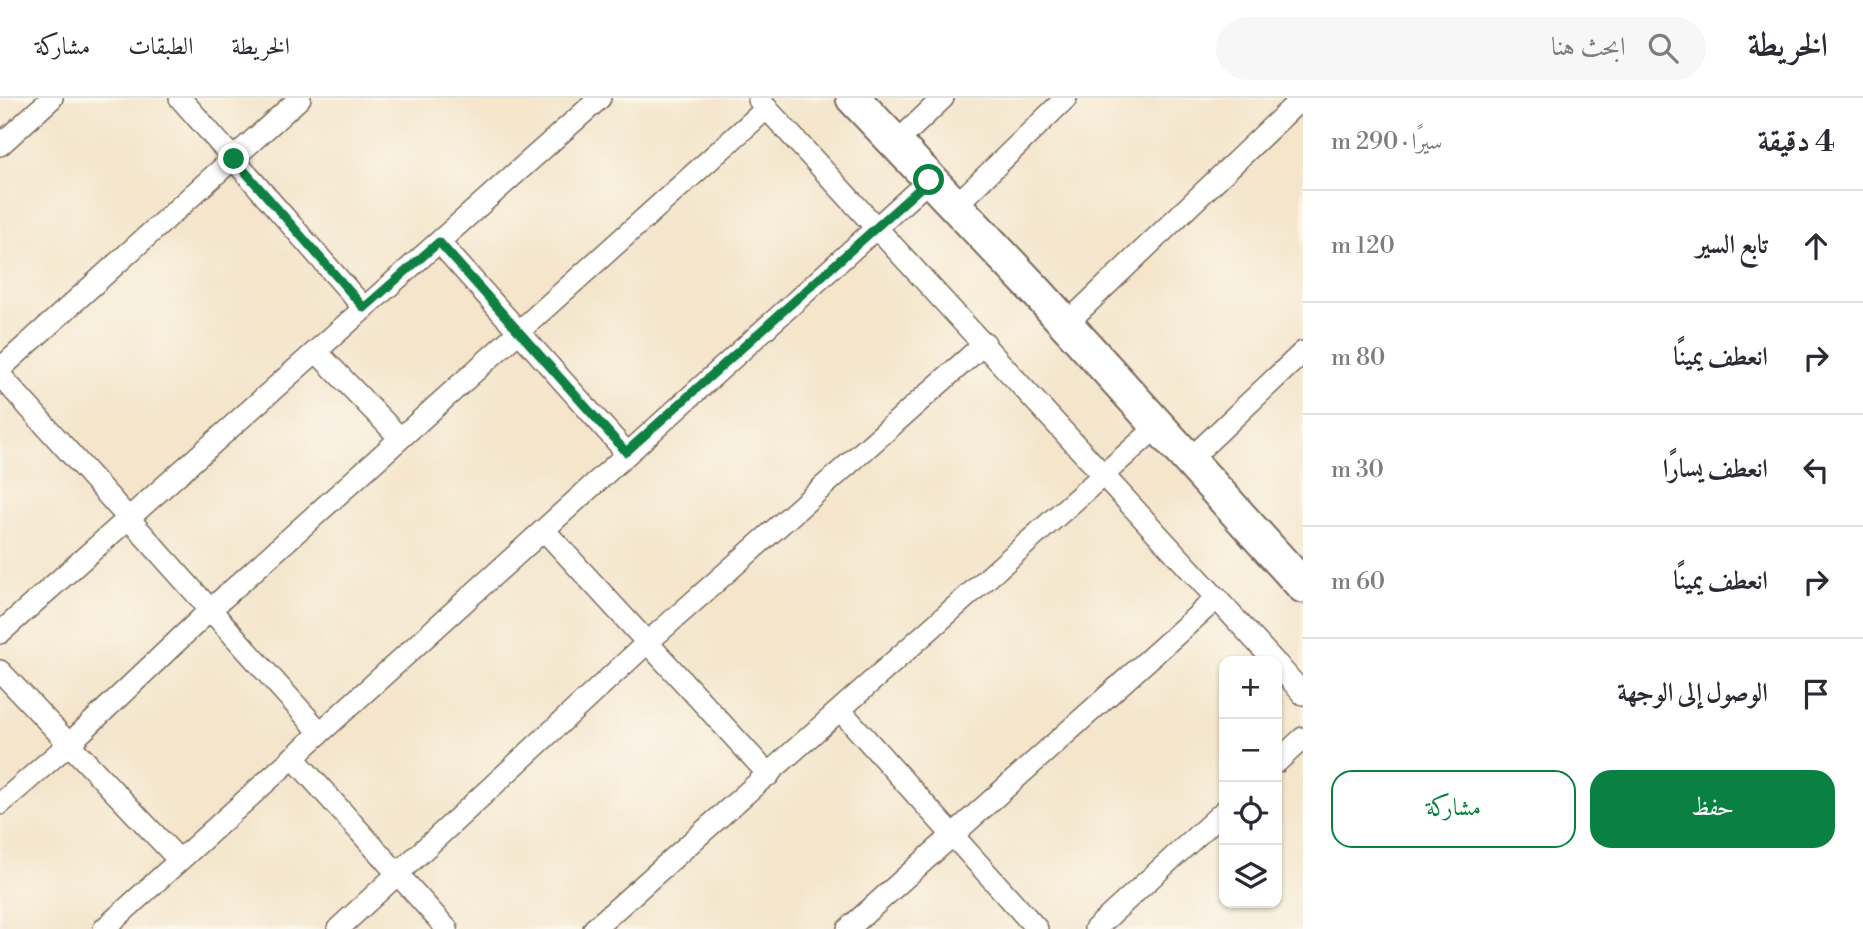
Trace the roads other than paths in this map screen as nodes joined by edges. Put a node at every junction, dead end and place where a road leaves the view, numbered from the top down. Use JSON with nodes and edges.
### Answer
{"nodes":[{"id":1,"x":52,"y":98,"type":"edge"},
{"id":2,"x":180,"y":98,"type":"edge"},
{"id":3,"x":300,"y":98,"type":"edge"},
{"id":4,"x":600,"y":98,"type":"edge"},
{"id":5,"x":853,"y":98,"type":"edge"},
{"id":6,"x":943,"y":98,"type":"edge"},
{"id":7,"x":1066,"y":98,"type":"edge"},
{"id":8,"x":1302,"y":98,"type":"edge"},
{"id":9,"x":763,"y":103,"type":"edge"},
{"id":10,"x":895,"y":144,"type":"junction"},
{"id":11,"x":0,"y":145,"type":"edge"},
{"id":12,"x":234,"y":159,"type":"junction"},
{"id":13,"x":929,"y":180,"type":"junction"},
{"id":14,"x":954,"y":207,"type":"junction"},
{"id":15,"x":877,"y":226,"type":"junction"},
{"id":16,"x":439,"y":242,"type":"junction"},
{"id":17,"x":364,"y":308,"type":"junction"},
{"id":18,"x":1066,"y":324,"type":"junction"},
{"id":19,"x":519,"y":332,"type":"junction"},
{"id":20,"x":985,"y":343,"type":"junction"},
{"id":21,"x":316,"y":351,"type":"junction"},
{"id":22,"x":1303,"y":352,"type":"edge"},
{"id":23,"x":0,"y":369,"type":"edge"},
{"id":24,"x":0,"y":375,"type":"edge"},
{"id":25,"x":1158,"y":426,"type":"junction"},
{"id":26,"x":400,"y":438,"type":"junction"},
{"id":27,"x":626,"y":452,"type":"junction"},
{"id":28,"x":1189,"y":460,"type":"junction"},
{"id":29,"x":1104,"y":474,"type":"junction"},
{"id":30,"x":128,"y":518,"type":"junction"},
{"id":31,"x":544,"y":530,"type":"junction"},
{"id":32,"x":1303,"y":586,"type":"edge"},
{"id":33,"x":1217,"y":598,"type":"junction"},
{"id":34,"x":210,"y":610,"type":"junction"},
{"id":35,"x":0,"y":633,"type":"edge"},
{"id":36,"x":648,"y":642,"type":"junction"},
{"id":37,"x":1269,"y":656,"type":"edge"},
{"id":38,"x":0,"y":671,"type":"edge"},
{"id":39,"x":1282,"y":671,"type":"edge"},
{"id":40,"x":1303,"y":694,"type":"edge"},
{"id":41,"x":840,"y":710,"type":"junction"},
{"id":42,"x":320,"y":732,"type":"junction"},
{"id":43,"x":1303,"y":738,"type":"edge"},
{"id":44,"x":70,"y":743,"type":"junction"},
{"id":45,"x":293,"y":757,"type":"junction"},
{"id":46,"x":1282,"y":757,"type":"edge"},
{"id":47,"x":769,"y":775,"type":"junction"},
{"id":48,"x":0,"y":804,"type":"edge"},
{"id":49,"x":1219,"y":816,"type":"edge"},
{"id":50,"x":952,"y":835,"type":"junction"},
{"id":51,"x":178,"y":859,"type":"junction"},
{"id":52,"x":399,"y":874,"type":"junction"},
{"id":53,"x":104,"y":929,"type":"edge"},
{"id":54,"x":338,"y":929,"type":"edge"},
{"id":55,"x":447,"y":929,"type":"edge"},
{"id":56,"x":594,"y":929,"type":"edge"},
{"id":57,"x":848,"y":929,"type":"edge"},
{"id":58,"x":1037,"y":929,"type":"edge"},
{"id":59,"x":1095,"y":929,"type":"edge"}],
"edges":[{"from":1,"to":11,"type":"street"},
{"from":2,"to":12,"type":"street"},
{"from":3,"to":12,"type":"street"},
{"from":4,"to":16,"type":"street"},
{"from":5,"to":10,"type":"highway"},
{"from":6,"to":10,"type":"street"},
{"from":7,"to":14,"type":"street"},
{"from":8,"to":18,"type":"street"},
{"from":9,"to":15,"type":"street"},
{"from":9,"to":19,"type":"street"},
{"from":10,"to":13,"type":"highway"},
{"from":12,"to":17,"type":"street"},
{"from":12,"to":23,"type":"street"},
{"from":13,"to":14,"type":"highway"},
{"from":13,"to":15,"type":"street"},
{"from":14,"to":18,"type":"highway"},
{"from":15,"to":20,"type":"street"},
{"from":15,"to":27,"type":"street"},
{"from":16,"to":17,"type":"street"},
{"from":16,"to":19,"type":"street"},
{"from":17,"to":21,"type":"street"},
{"from":18,"to":25,"type":"highway"},
{"from":19,"to":26,"type":"street"},
{"from":19,"to":27,"type":"street"},
{"from":20,"to":29,"type":"street"},
{"from":20,"to":36,"type":"street"},
{"from":21,"to":26,"type":"street"},
{"from":21,"to":30,"type":"street"},
{"from":22,"to":28,"type":"street"},
{"from":24,"to":30,"type":"street"},
{"from":25,"to":28,"type":"highway"},
{"from":25,"to":29,"type":"street"},
{"from":26,"to":34,"type":"street"},
{"from":27,"to":31,"type":"street"},
{"from":28,"to":32,"type":"highway"},
{"from":29,"to":33,"type":"street"},
{"from":29,"to":41,"type":"street"},
{"from":30,"to":34,"type":"street"},
{"from":30,"to":35,"type":"street"},
{"from":31,"to":36,"type":"street"},
{"from":31,"to":42,"type":"street"},
{"from":33,"to":37,"type":"street"},
{"from":33,"to":50,"type":"street"},
{"from":34,"to":42,"type":"street"},
{"from":34,"to":44,"type":"street"},
{"from":36,"to":47,"type":"street"},
{"from":36,"to":52,"type":"street"},
{"from":38,"to":44,"type":"street"},
{"from":39,"to":40,"type":"street"},
{"from":41,"to":47,"type":"street"},
{"from":41,"to":50,"type":"street"},
{"from":42,"to":45,"type":"street"},
{"from":43,"to":46,"type":"street"},
{"from":44,"to":48,"type":"street"},
{"from":44,"to":51,"type":"street"},
{"from":45,"to":51,"type":"street"},
{"from":45,"to":52,"type":"street"},
{"from":47,"to":56,"type":"street"},
{"from":49,"to":59,"type":"street"},
{"from":50,"to":57,"type":"street"},
{"from":50,"to":58,"type":"street"},
{"from":51,"to":53,"type":"street"},
{"from":52,"to":54,"type":"street"},
{"from":52,"to":55,"type":"street"}]}
